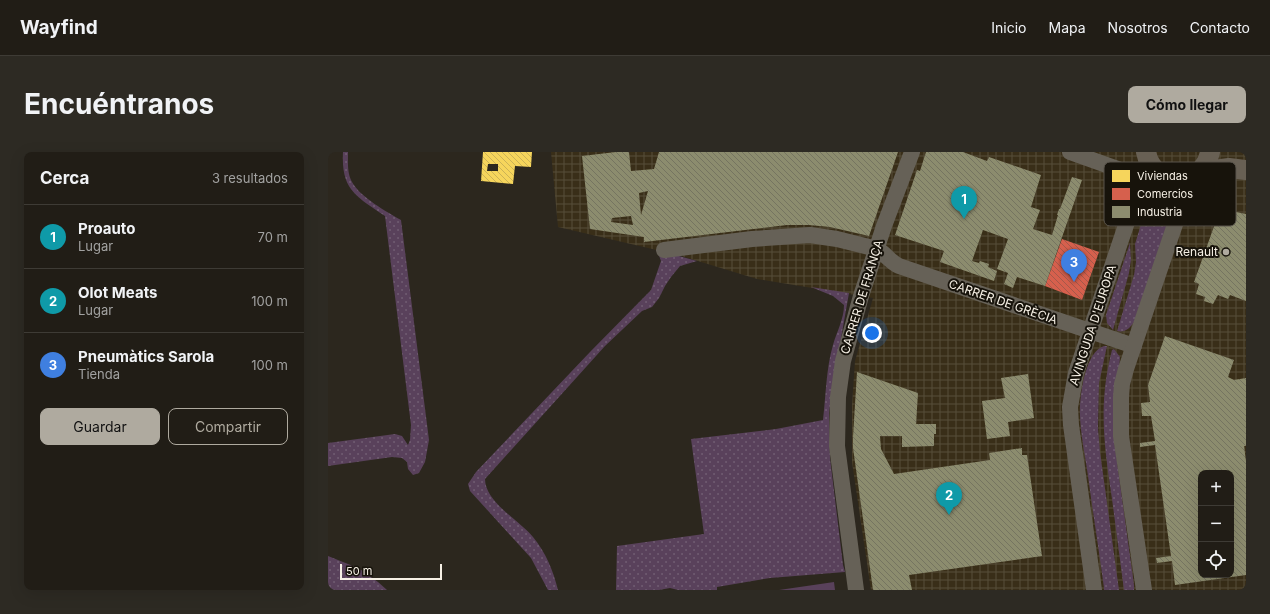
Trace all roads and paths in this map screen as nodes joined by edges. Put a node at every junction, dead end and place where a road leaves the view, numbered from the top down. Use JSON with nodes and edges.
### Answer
{"nodes":[{"id":1,"x":912,"y":152,"type":"edge"},
{"id":2,"x":1070,"y":152,"type":"edge"},
{"id":3,"x":1210,"y":152,"type":"edge"},
{"id":4,"x":1224,"y":152,"type":"edge"},
{"id":5,"x":1146,"y":159,"type":"edge"},
{"id":6,"x":1207,"y":162,"type":"edge"},
{"id":7,"x":1236,"y":169,"type":"edge"},
{"id":8,"x":1246,"y":170,"type":"edge"},
{"id":9,"x":1124,"y":226,"type":"edge"},
{"id":10,"x":1175,"y":226,"type":"edge"},
{"id":11,"x":877,"y":249,"type":"junction"},
{"id":12,"x":664,"y":250,"type":"dead end"},
{"id":13,"x":1090,"y":332,"type":"junction"},
{"id":14,"x":1134,"y":346,"type":"junction"},
{"id":15,"x":856,"y":590,"type":"edge"},
{"id":16,"x":1094,"y":590,"type":"edge"},
{"id":17,"x":1144,"y":590,"type":"edge"}],
"edges":[{"from":1,"to":11,"type":"street","name":"CARRER DE FRANÇA"},
{"from":2,"to":5,"type":"street"},
{"from":3,"to":6,"type":"main road"},
{"from":4,"to":8,"type":"main road"},
{"from":7,"to":8,"type":"main road"},
{"from":9,"to":13,"type":"street","name":"AVINGUDA D'EUROPA"},
{"from":10,"to":14,"type":"street"},
{"from":11,"to":12,"type":"street"},
{"from":11,"to":13,"type":"street","name":"CARRER DE GRÈCIA"},
{"from":11,"to":15,"type":"street","name":"CARRER DE FRANÇA"},
{"from":13,"to":14,"type":"street","name":"CARRER DE GRÈCIA"},
{"from":13,"to":16,"type":"street","name":"AVINGUDA D'EUROPA"},
{"from":14,"to":17,"type":"street"}]}
